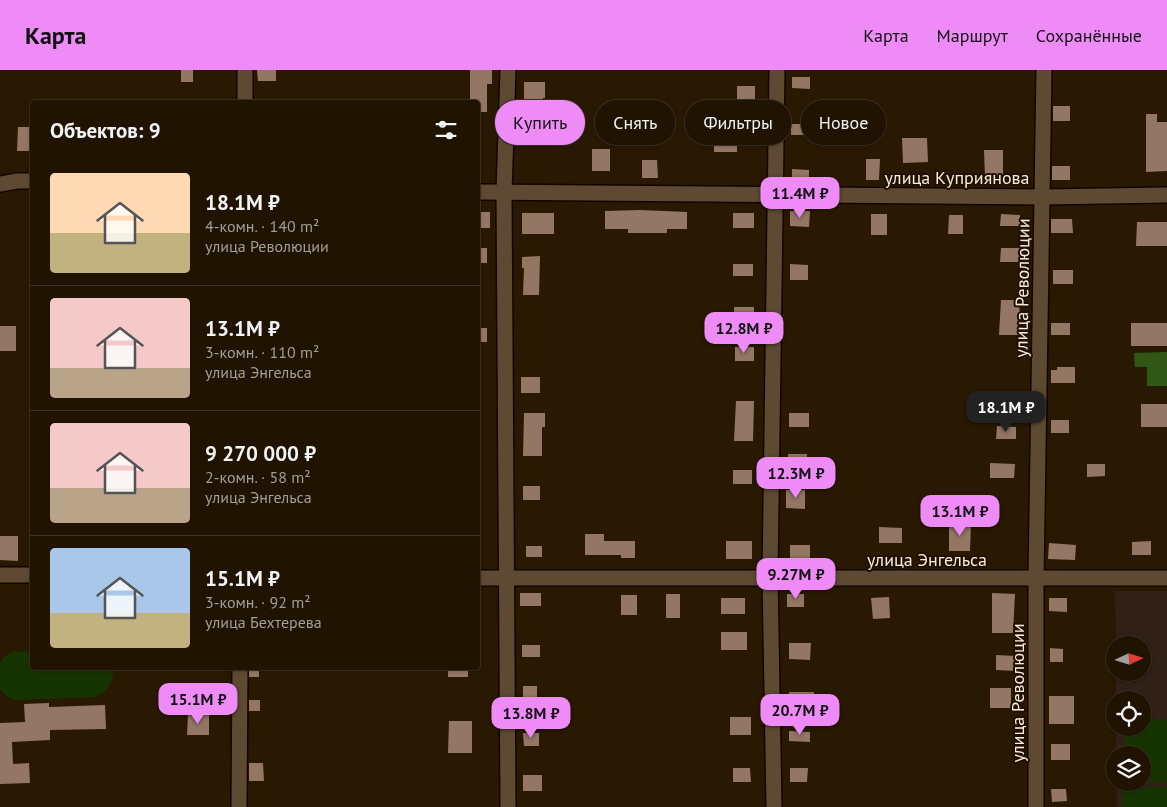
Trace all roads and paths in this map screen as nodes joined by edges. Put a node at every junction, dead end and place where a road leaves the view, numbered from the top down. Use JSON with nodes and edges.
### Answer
{"nodes":[{"id":1,"x":245,"y":70,"type":"edge"},
{"id":2,"x":508,"y":70,"type":"edge"},
{"id":3,"x":777,"y":70,"type":"edge"},
{"id":4,"x":1044,"y":70,"type":"edge"},
{"id":5,"x":245,"y":100,"type":"edge"},
{"id":6,"x":30,"y":181,"type":"edge"},
{"id":7,"x":0,"y":184,"type":"edge"},
{"id":8,"x":480,"y":192,"type":"edge"},
{"id":9,"x":504,"y":192,"type":"junction"},
{"id":10,"x":1167,"y":194,"type":"edge"},
{"id":11,"x":775,"y":195,"type":"junction"},
{"id":12,"x":1043,"y":197,"type":"junction"},
{"id":13,"x":0,"y":575,"type":"edge"},
{"id":14,"x":30,"y":575,"type":"edge"},
{"id":15,"x":770,"y":577,"type":"junction"},
{"id":16,"x":480,"y":578,"type":"edge"},
{"id":17,"x":506,"y":578,"type":"junction"},
{"id":18,"x":1036,"y":578,"type":"junction"},
{"id":19,"x":1167,"y":578,"type":"edge"},
{"id":20,"x":240,"y":670,"type":"edge"},
{"id":21,"x":239,"y":807,"type":"edge"},
{"id":22,"x":508,"y":807,"type":"edge"},
{"id":23,"x":774,"y":807,"type":"edge"},
{"id":24,"x":1036,"y":807,"type":"edge"}],
"edges":[{"from":1,"to":5,"type":"street"},
{"from":2,"to":9,"type":"street"},
{"from":3,"to":11,"type":"street"},
{"from":4,"to":12,"type":"street","name":"улица Революции"},
{"from":6,"to":7,"type":"street"},
{"from":8,"to":9,"type":"street","name":"улица Куприянова"},
{"from":9,"to":11,"type":"street","name":"улица Куприянова"},
{"from":9,"to":17,"type":"street"},
{"from":10,"to":12,"type":"street","name":"улица Куприянова"},
{"from":11,"to":12,"type":"street","name":"улица Куприянова"},
{"from":11,"to":15,"type":"street"},
{"from":12,"to":18,"type":"street","name":"улица Революции"},
{"from":13,"to":14,"type":"street"},
{"from":15,"to":17,"type":"street","name":"улица Энгельса"},
{"from":15,"to":18,"type":"street","name":"улица Энгельса"},
{"from":15,"to":23,"type":"street"},
{"from":16,"to":17,"type":"street","name":"улица Энгельса"},
{"from":17,"to":22,"type":"street"},
{"from":18,"to":19,"type":"street","name":"улица Энгельса"},
{"from":18,"to":24,"type":"street","name":"улица Революции"},
{"from":20,"to":21,"type":"street"}]}
